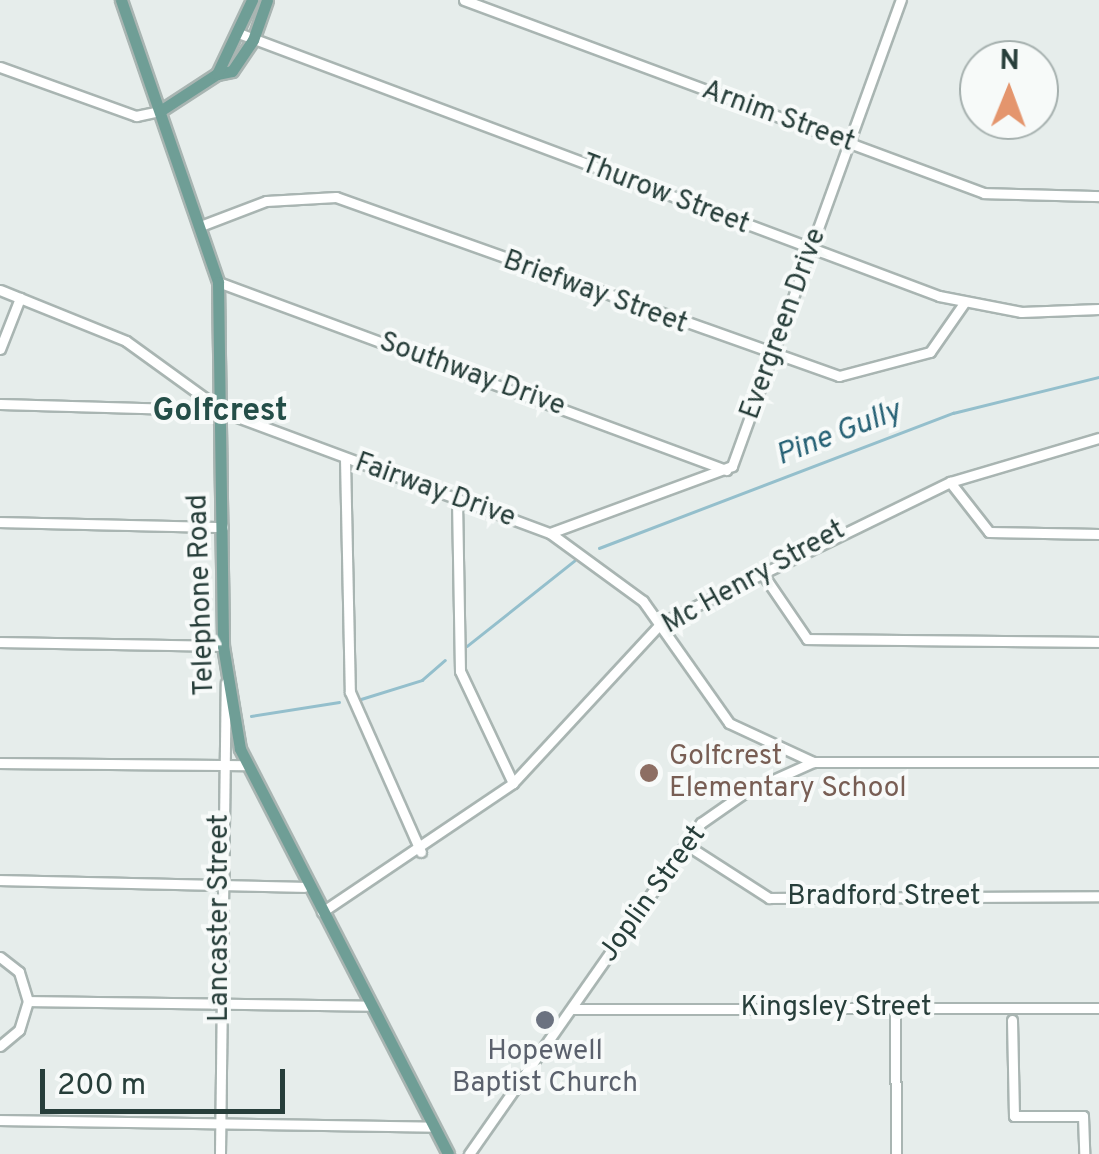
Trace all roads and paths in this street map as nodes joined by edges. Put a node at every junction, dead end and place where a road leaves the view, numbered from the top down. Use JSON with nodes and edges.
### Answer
{"nodes":[{"id":1,"x":121,"y":0,"type":"edge"},
{"id":2,"x":252,"y":0,"type":"edge"},
{"id":3,"x":268,"y":0,"type":"edge"},
{"id":4,"x":464,"y":0,"type":"edge"},
{"id":5,"x":901,"y":0,"type":"edge"},
{"id":6,"x":240,"y":34,"type":"junction"},
{"id":7,"x":253,"y":40,"type":"junction"},
{"id":8,"x":0,"y":67,"type":"edge"},
{"id":9,"x":217,"y":74,"type":"junction"},
{"id":10,"x":160,"y":111,"type":"junction"},
{"id":11,"x":849,"y":144,"type":"junction"},
{"id":12,"x":1099,"y":196,"type":"edge"},
{"id":13,"x":203,"y":225,"type":"junction"},
{"id":14,"x":810,"y":249,"type":"junction"},
{"id":15,"x":218,"y":282,"type":"junction"},
{"id":16,"x":0,"y":290,"type":"edge"},
{"id":17,"x":20,"y":298,"type":"junction"},
{"id":18,"x":964,"y":303,"type":"junction"},
{"id":19,"x":1099,"y":309,"type":"edge"},
{"id":20,"x":0,"y":349,"type":"edge"},
{"id":21,"x":773,"y":356,"type":"junction"},
{"id":22,"x":0,"y":404,"type":"edge"},
{"id":23,"x":224,"y":412,"type":"junction"},
{"id":24,"x":1099,"y":438,"type":"edge"},
{"id":25,"x":345,"y":459,"type":"junction"},
{"id":26,"x":726,"y":470,"type":"junction"},
{"id":27,"x":950,"y":482,"type":"junction"},
{"id":28,"x":457,"y":500,"type":"junction"},
{"id":29,"x":0,"y":522,"type":"edge"},
{"id":30,"x":223,"y":527,"type":"junction"},
{"id":31,"x":550,"y":533,"type":"junction"},
{"id":32,"x":1099,"y":534,"type":"edge"},
{"id":33,"x":762,"y":573,"type":"junction"},
{"id":34,"x":661,"y":624,"type":"junction"},
{"id":35,"x":0,"y":642,"type":"edge"},
{"id":36,"x":1099,"y":642,"type":"edge"},
{"id":37,"x":223,"y":646,"type":"junction"},
{"id":38,"x":226,"y":683,"type":"junction"},
{"id":39,"x":0,"y":762,"type":"edge"},
{"id":40,"x":814,"y":762,"type":"junction"},
{"id":41,"x":1099,"y":762,"type":"edge"},
{"id":42,"x":245,"y":765,"type":"junction"},
{"id":43,"x":218,"y":766,"type":"junction"},
{"id":44,"x":513,"y":782,"type":"junction"},
{"id":45,"x":685,"y":844,"type":"junction"},
{"id":46,"x":422,"y":852,"type":"junction"},
{"id":47,"x":0,"y":880,"type":"edge"},
{"id":48,"x":222,"y":886,"type":"junction"},
{"id":49,"x":304,"y":887,"type":"junction"},
{"id":50,"x":1099,"y":896,"type":"edge"},
{"id":51,"x":319,"y":913,"type":"junction"},
{"id":52,"x":0,"y":957,"type":"edge"},
{"id":53,"x":28,"y":1001,"type":"junction"},
{"id":54,"x":222,"y":1004,"type":"junction"},
{"id":55,"x":369,"y":1006,"type":"junction"},
{"id":56,"x":895,"y":1008,"type":"junction"},
{"id":57,"x":1099,"y":1008,"type":"edge"},
{"id":58,"x":573,"y":1009,"type":"junction"},
{"id":59,"x":1012,"y":1020,"type":"dead end"},
{"id":60,"x":0,"y":1046,"type":"edge"},
{"id":61,"x":1083,"y":1116,"type":"junction"},
{"id":62,"x":1099,"y":1116,"type":"edge"},
{"id":63,"x":0,"y":1120,"type":"edge"},
{"id":64,"x":220,"y":1124,"type":"junction"},
{"id":65,"x":433,"y":1126,"type":"junction"},
{"id":66,"x":220,"y":1154,"type":"edge"},
{"id":67,"x":448,"y":1154,"type":"edge"},
{"id":68,"x":469,"y":1154,"type":"edge"},
{"id":69,"x":896,"y":1154,"type":"edge"},
{"id":70,"x":1084,"y":1154,"type":"edge"}],
"edges":[{"from":1,"to":10,"type":"main road","name":"Telephone Road"},
{"from":2,"to":6,"type":"main road"},
{"from":3,"to":7,"type":"main road"},
{"from":4,"to":11,"type":"street","name":"Arnim Street"},
{"from":5,"to":11,"type":"street","name":"Evergreen Drive"},
{"from":6,"to":7,"type":"street","name":"Thurow Street"},
{"from":6,"to":9,"type":"main road"},
{"from":7,"to":9,"type":"main road"},
{"from":7,"to":14,"type":"street","name":"Thurow Street"},
{"from":8,"to":10,"type":"street"},
{"from":9,"to":10,"type":"main road"},
{"from":10,"to":13,"type":"main road","name":"Telephone Road"},
{"from":11,"to":12,"type":"street","name":"Arnim Street"},
{"from":11,"to":14,"type":"street","name":"Evergreen Drive"},
{"from":13,"to":15,"type":"main road","name":"Telephone Road"},
{"from":13,"to":21,"type":"street","name":"Briefway Street"},
{"from":14,"to":18,"type":"street","name":"Thurow Street"},
{"from":14,"to":21,"type":"street","name":"Evergreen Drive"},
{"from":15,"to":23,"type":"main road","name":"Telephone Road"},
{"from":15,"to":26,"type":"street","name":"Southway Drive"},
{"from":16,"to":17,"type":"street","name":"Fairway Drive"},
{"from":17,"to":20,"type":"street"},
{"from":17,"to":23,"type":"street","name":"Fairway Drive"},
{"from":18,"to":19,"type":"street","name":"Thurow Street"},
{"from":18,"to":21,"type":"street","name":"Briefway Street"},
{"from":21,"to":26,"type":"street","name":"Evergreen Drive"},
{"from":22,"to":23,"type":"street"},
{"from":23,"to":25,"type":"street","name":"Fairway Drive"},
{"from":23,"to":30,"type":"main road","name":"Telephone Road"},
{"from":24,"to":27,"type":"street","name":"Mc Henry Street"},
{"from":25,"to":28,"type":"street","name":"Fairway Drive"},
{"from":25,"to":46,"type":"street"},
{"from":26,"to":31,"type":"street"},
{"from":27,"to":32,"type":"street"},
{"from":27,"to":33,"type":"street","name":"Mc Henry Street"},
{"from":28,"to":31,"type":"street","name":"Fairway Drive"},
{"from":28,"to":44,"type":"street"},
{"from":29,"to":30,"type":"street"},
{"from":30,"to":37,"type":"main road","name":"Telephone Road"},
{"from":31,"to":34,"type":"street","name":"Fairway Drive"},
{"from":33,"to":34,"type":"street","name":"Mc Henry Street"},
{"from":33,"to":36,"type":"street"},
{"from":34,"to":40,"type":"street","name":"Fairway Drive"},
{"from":34,"to":44,"type":"street","name":"Mc Henry Street"},
{"from":35,"to":37,"type":"street"},
{"from":37,"to":38,"type":"main road","name":"Telephone Road"},
{"from":38,"to":42,"type":"main road","name":"Telephone Road"},
{"from":38,"to":43,"type":"street","name":"Lancaster Street"},
{"from":39,"to":43,"type":"street"},
{"from":40,"to":41,"type":"street","name":"Joplin Street"},
{"from":40,"to":45,"type":"street","name":"Joplin Street"},
{"from":42,"to":43,"type":"street"},
{"from":42,"to":49,"type":"main road","name":"Telephone Road"},
{"from":43,"to":48,"type":"street","name":"Lancaster Street"},
{"from":44,"to":46,"type":"street","name":"Mc Henry Street"},
{"from":45,"to":50,"type":"street","name":"Bradford Street"},
{"from":45,"to":58,"type":"street","name":"Joplin Street"},
{"from":46,"to":51,"type":"street","name":"Mc Henry Street"},
{"from":47,"to":48,"type":"street"},
{"from":48,"to":49,"type":"street"},
{"from":48,"to":54,"type":"street","name":"Lancaster Street"},
{"from":49,"to":51,"type":"main road","name":"Telephone Road"},
{"from":51,"to":55,"type":"main road","name":"Telephone Road"},
{"from":52,"to":53,"type":"street"},
{"from":53,"to":54,"type":"street"},
{"from":53,"to":60,"type":"street"},
{"from":54,"to":55,"type":"street"},
{"from":54,"to":64,"type":"street","name":"Lancaster Street"},
{"from":55,"to":65,"type":"main road","name":"Telephone Road"},
{"from":56,"to":57,"type":"street","name":"Kingsley Street"},
{"from":56,"to":58,"type":"street","name":"Kingsley Street"},
{"from":56,"to":69,"type":"street"},
{"from":58,"to":68,"type":"street","name":"Joplin Street"},
{"from":59,"to":61,"type":"street"},
{"from":61,"to":62,"type":"street"},
{"from":61,"to":70,"type":"street"},
{"from":63,"to":64,"type":"street"},
{"from":64,"to":65,"type":"street"},
{"from":64,"to":66,"type":"street","name":"Lancaster Street"},
{"from":65,"to":67,"type":"main road","name":"Telephone Road"}]}
